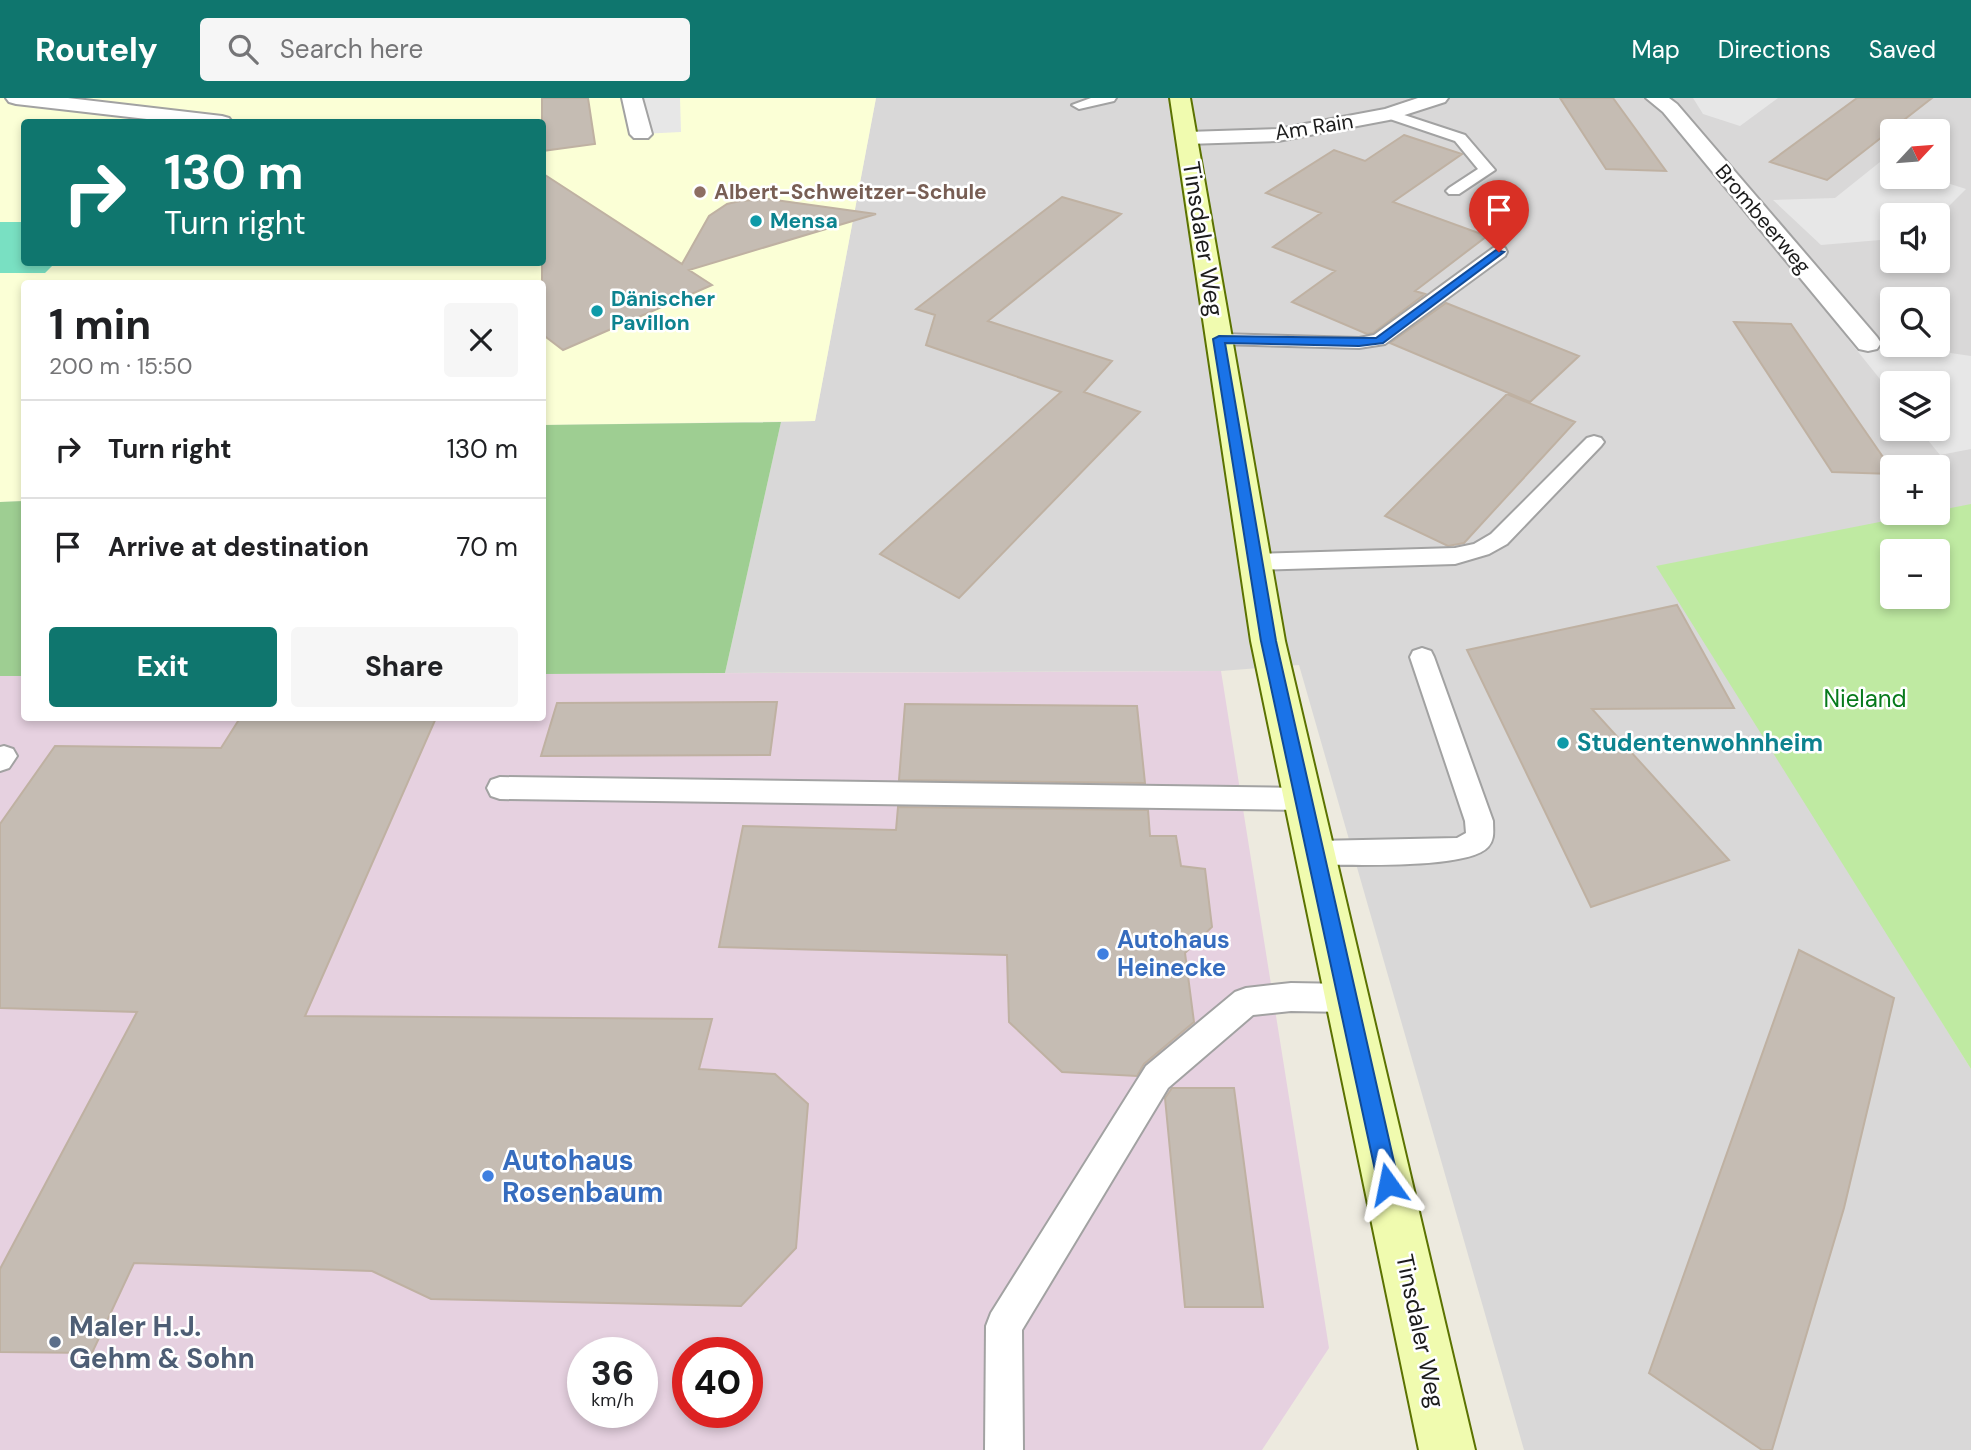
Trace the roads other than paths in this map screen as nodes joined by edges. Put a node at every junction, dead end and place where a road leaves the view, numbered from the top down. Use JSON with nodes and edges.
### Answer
{"nodes":[{"id":1,"x":16,"y":98,"type":"edge"},
{"id":2,"x":632,"y":98,"type":"edge"},
{"id":3,"x":1109,"y":98,"type":"edge"},
{"id":4,"x":1180,"y":98,"type":"edge"},
{"id":5,"x":1438,"y":98,"type":"edge"},
{"id":6,"x":1656,"y":98,"type":"edge"},
{"id":7,"x":1079,"y":105,"type":"dead end"},
{"id":8,"x":1389,"y":114,"type":"junction"},
{"id":9,"x":196,"y":119,"type":"edge"},
{"id":10,"x":641,"y":134,"type":"dead end"},
{"id":11,"x":1187,"y":138,"type":"junction"},
{"id":12,"x":1454,"y":191,"type":"dead end"},
{"id":13,"x":1499,"y":252,"type":"dead end"},
{"id":14,"x":1219,"y":339,"type":"junction"},
{"id":15,"x":1868,"y":342,"type":"dead end"},
{"id":16,"x":1594,"y":442,"type":"dead end"},
{"id":17,"x":1255,"y":562,"type":"junction"},
{"id":18,"x":1422,"y":657,"type":"dead end"},
{"id":19,"x":500,"y":788,"type":"dead end"},
{"id":20,"x":1303,"y":799,"type":"junction"},
{"id":21,"x":1315,"y":852,"type":"junction"},
{"id":22,"x":1347,"y":998,"type":"junction"},
{"id":23,"x":1004,"y":1450,"type":"edge"},
{"id":24,"x":1447,"y":1450,"type":"edge"}],
"edges":[{"from":1,"to":9,"type":"street"},
{"from":2,"to":10,"type":"street"},
{"from":3,"to":7,"type":"lane"},
{"from":4,"to":11,"type":"street","name":"Tinsdaler Weg"},
{"from":5,"to":8,"type":"street","name":"Am Rain"},
{"from":6,"to":15,"type":"street","name":"Brombeerweg"},
{"from":8,"to":11,"type":"street","name":"Am Rain"},
{"from":8,"to":12,"type":"lane"},
{"from":11,"to":14,"type":"street","name":"Tinsdaler Weg"},
{"from":13,"to":14,"type":"lane"},
{"from":14,"to":17,"type":"street","name":"Tinsdaler Weg"},
{"from":16,"to":17,"type":"lane"},
{"from":17,"to":20,"type":"street","name":"Tinsdaler Weg"},
{"from":18,"to":21,"type":"lane"},
{"from":19,"to":20,"type":"lane"},
{"from":20,"to":21,"type":"street","name":"Tinsdaler Weg"},
{"from":21,"to":22,"type":"street","name":"Tinsdaler Weg"},
{"from":22,"to":23,"type":"lane"},
{"from":22,"to":24,"type":"street","name":"Tinsdaler Weg"}]}
